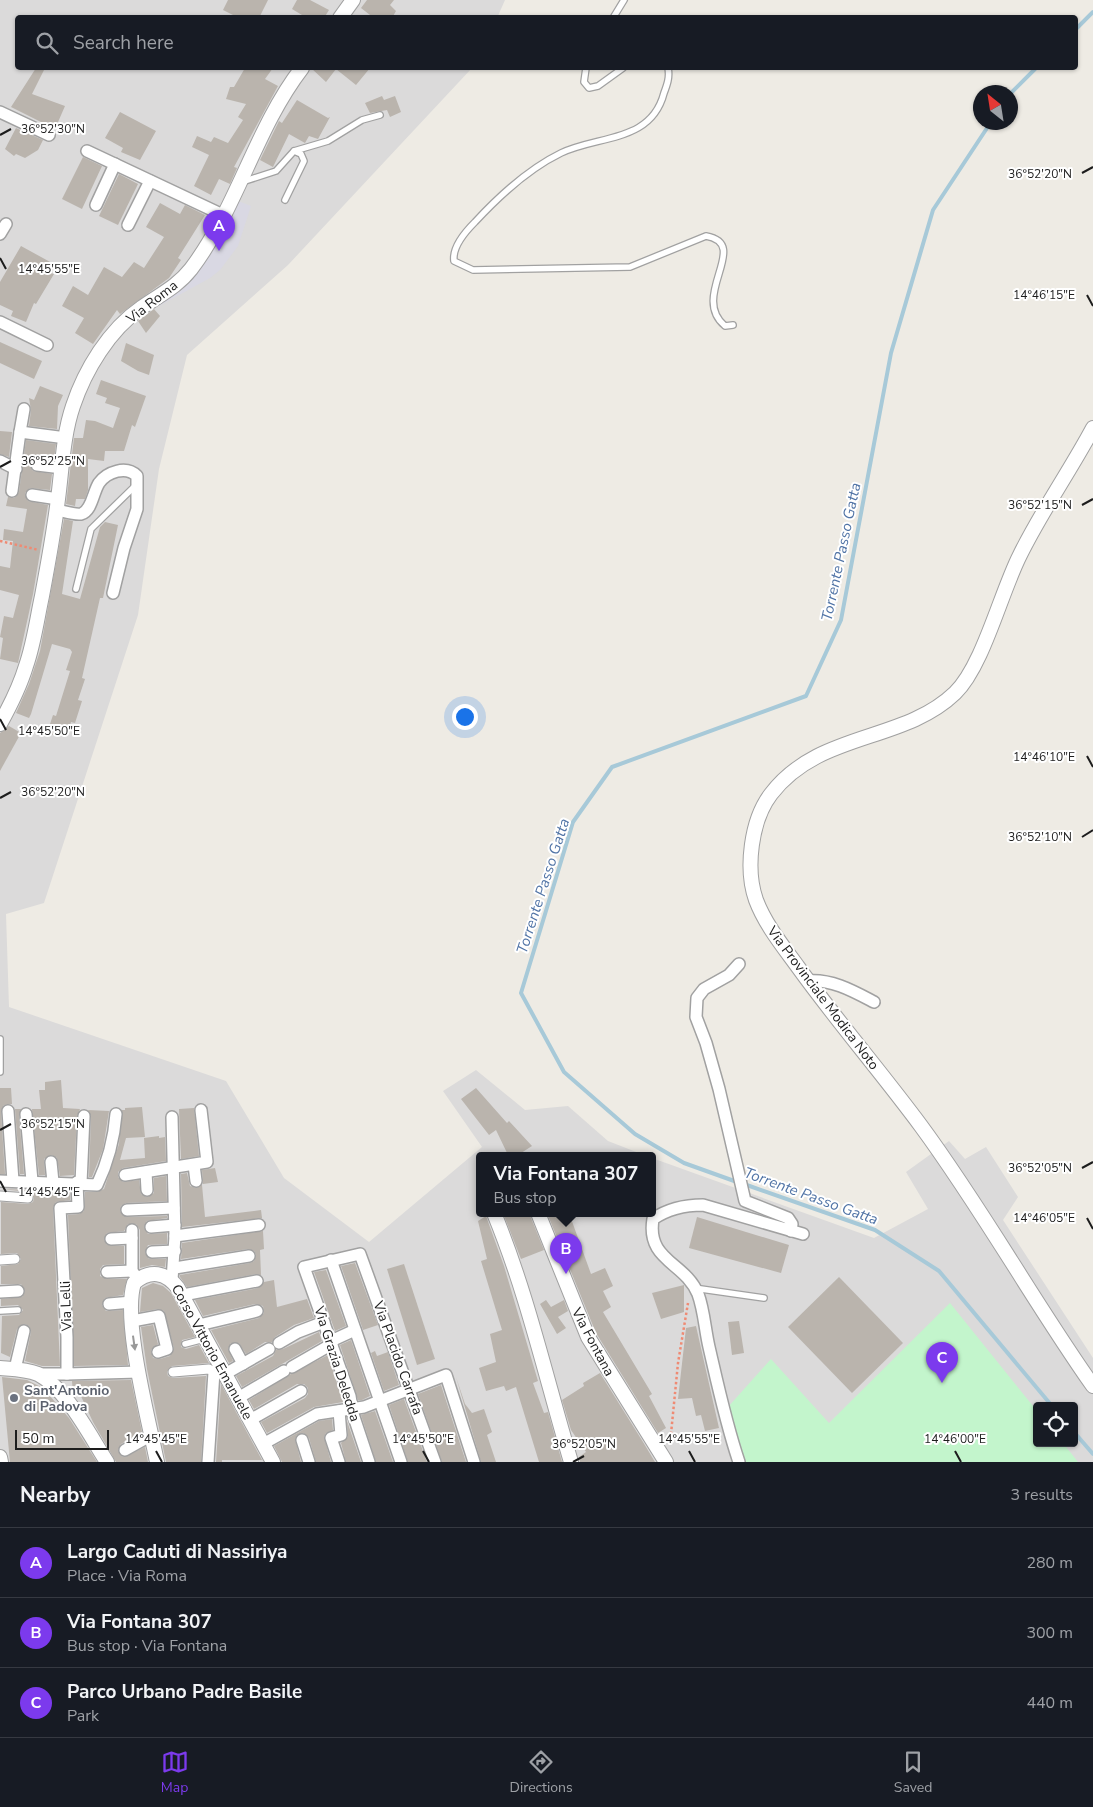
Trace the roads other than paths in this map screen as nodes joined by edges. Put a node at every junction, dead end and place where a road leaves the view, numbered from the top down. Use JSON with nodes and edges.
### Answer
{"nodes":[{"id":1,"x":353,"y":0,"type":"edge"},
{"id":2,"x":624,"y":0,"type":"edge"},
{"id":3,"x":342,"y":15,"type":"edge"},
{"id":4,"x":615,"y":15,"type":"edge"},
{"id":5,"x":300,"y":70,"type":"edge"},
{"id":6,"x":586,"y":70,"type":"edge"},
{"id":7,"x":620,"y":70,"type":"edge"},
{"id":8,"x":669,"y":70,"type":"edge"},
{"id":9,"x":0,"y":112,"type":"edge"},
{"id":10,"x":380,"y":115,"type":"dead end"},
{"id":11,"x":49,"y":135,"type":"dead end"},
{"id":12,"x":87,"y":151,"type":"dead end"},
{"id":13,"x":294,"y":151,"type":"junction"},
{"id":14,"x":115,"y":164,"type":"junction"},
{"id":15,"x":150,"y":181,"type":"junction"},
{"id":16,"x":240,"y":183,"type":"junction"},
{"id":17,"x":285,"y":200,"type":"dead end"},
{"id":18,"x":96,"y":205,"type":"dead end"},
{"id":19,"x":225,"y":216,"type":"junction"},
{"id":20,"x":128,"y":225,"type":"dead end"},
{"id":21,"x":0,"y":322,"type":"edge"},
{"id":22,"x":733,"y":325,"type":"dead end"},
{"id":23,"x":47,"y":345,"type":"dead end"},
{"id":24,"x":24,"y":409,"type":"dead end"},
{"id":25,"x":1093,"y":428,"type":"edge"},
{"id":26,"x":20,"y":432,"type":"junction"},
{"id":27,"x":66,"y":438,"type":"junction"},
{"id":28,"x":0,"y":461,"type":"edge"},
{"id":29,"x":37,"y":465,"type":"dead end"},
{"id":30,"x":62,"y":468,"type":"junction"},
{"id":31,"x":16,"y":469,"type":"junction"},
{"id":32,"x":138,"y":483,"type":"junction"},
{"id":33,"x":12,"y":491,"type":"dead end"},
{"id":34,"x":32,"y":495,"type":"dead end"},
{"id":35,"x":58,"y":505,"type":"junction"},
{"id":36,"x":76,"y":588,"type":"dead end"},
{"id":37,"x":113,"y":594,"type":"dead end"},
{"id":38,"x":0,"y":724,"type":"edge"},
{"id":39,"x":739,"y":964,"type":"dead end"},
{"id":40,"x":808,"y":981,"type":"junction"},
{"id":41,"x":874,"y":1002,"type":"dead end"},
{"id":42,"x":0,"y":1039,"type":"edge"},
{"id":43,"x":0,"y":1072,"type":"edge"},
{"id":44,"x":201,"y":1110,"type":"dead end"},
{"id":45,"x":8,"y":1111,"type":"dead end"},
{"id":46,"x":26,"y":1114,"type":"dead end"},
{"id":47,"x":116,"y":1114,"type":"dead end"},
{"id":48,"x":84,"y":1116,"type":"dead end"},
{"id":49,"x":172,"y":1116,"type":"dead end"},
{"id":50,"x":51,"y":1162,"type":"dead end"},
{"id":51,"x":194,"y":1165,"type":"junction"},
{"id":52,"x":173,"y":1168,"type":"junction"},
{"id":53,"x":146,"y":1172,"type":"junction"},
{"id":54,"x":125,"y":1175,"type":"dead end"},
{"id":55,"x":0,"y":1181,"type":"edge"},
{"id":56,"x":13,"y":1181,"type":"junction"},
{"id":57,"x":32,"y":1181,"type":"junction"},
{"id":58,"x":196,"y":1181,"type":"dead end"},
{"id":59,"x":52,"y":1182,"type":"junction"},
{"id":60,"x":79,"y":1183,"type":"junction"},
{"id":61,"x":148,"y":1190,"type":"dead end"},
{"id":62,"x":0,"y":1196,"type":"edge"},
{"id":63,"x":28,"y":1198,"type":"dead end"},
{"id":64,"x":174,"y":1208,"type":"junction"},
{"id":65,"x":127,"y":1210,"type":"dead end"},
{"id":66,"x":496,"y":1217,"type":"edge"},
{"id":67,"x":540,"y":1217,"type":"edge"},
{"id":68,"x":259,"y":1225,"type":"dead end"},
{"id":69,"x":151,"y":1226,"type":"dead end"},
{"id":70,"x":175,"y":1231,"type":"junction"},
{"id":71,"x":112,"y":1238,"type":"dead end"},
{"id":72,"x":175,"y":1251,"type":"junction"},
{"id":73,"x":152,"y":1252,"type":"dead end"},
{"id":74,"x":249,"y":1256,"type":"dead end"},
{"id":75,"x":15,"y":1259,"type":"dead end"},
{"id":76,"x":0,"y":1260,"type":"edge"},
{"id":77,"x":331,"y":1260,"type":"junction"},
{"id":78,"x":107,"y":1272,"type":"dead end"},
{"id":79,"x":173,"y":1274,"type":"junction"},
{"id":80,"x":135,"y":1275,"type":"junction"},
{"id":81,"x":257,"y":1281,"type":"dead end"},
{"id":82,"x":18,"y":1291,"type":"dead end"},
{"id":83,"x":696,"y":1291,"type":"junction"},
{"id":84,"x":0,"y":1292,"type":"edge"},
{"id":85,"x":183,"y":1295,"type":"junction"},
{"id":86,"x":764,"y":1298,"type":"dead end"},
{"id":87,"x":132,"y":1302,"type":"junction"},
{"id":88,"x":109,"y":1304,"type":"dead end"},
{"id":89,"x":18,"y":1310,"type":"dead end"},
{"id":90,"x":0,"y":1311,"type":"edge"},
{"id":91,"x":257,"y":1311,"type":"dead end"},
{"id":92,"x":132,"y":1321,"type":"junction"},
{"id":93,"x":324,"y":1322,"type":"junction"},
{"id":94,"x":198,"y":1325,"type":"junction"},
{"id":95,"x":356,"y":1330,"type":"junction"},
{"id":96,"x":24,"y":1331,"type":"dead end"},
{"id":97,"x":206,"y":1338,"type":"junction"},
{"id":98,"x":331,"y":1343,"type":"junction"},
{"id":99,"x":185,"y":1344,"type":"dead end"},
{"id":100,"x":235,"y":1349,"type":"dead end"},
{"id":101,"x":158,"y":1352,"type":"dead end"},
{"id":102,"x":243,"y":1364,"type":"junction"},
{"id":103,"x":0,"y":1368,"type":"edge"},
{"id":104,"x":15,"y":1369,"type":"junction"},
{"id":105,"x":220,"y":1371,"type":"junction"},
{"id":106,"x":139,"y":1372,"type":"junction"},
{"id":107,"x":173,"y":1372,"type":"dead end"},
{"id":108,"x":38,"y":1374,"type":"junction"},
{"id":109,"x":67,"y":1374,"type":"junction"},
{"id":110,"x":1093,"y":1386,"type":"edge"},
{"id":111,"x":410,"y":1390,"type":"junction"},
{"id":112,"x":301,"y":1391,"type":"dead end"},
{"id":113,"x":238,"y":1398,"type":"junction"},
{"id":114,"x":380,"y":1401,"type":"junction"},
{"id":115,"x":352,"y":1410,"type":"junction"},
{"id":116,"x":339,"y":1411,"type":"junction"},
{"id":117,"x":250,"y":1420,"type":"junction"},
{"id":118,"x":152,"y":1435,"type":"junction"},
{"id":119,"x":302,"y":1440,"type":"dead end"},
{"id":120,"x":263,"y":1444,"type":"junction"},
{"id":121,"x":124,"y":1450,"type":"dead end"},
{"id":122,"x":0,"y":1457,"type":"edge"},
{"id":123,"x":665,"y":1460,"type":"edge"},
{"id":124,"x":1,"y":1462,"type":"edge"},
{"id":125,"x":107,"y":1462,"type":"edge"},
{"id":126,"x":158,"y":1462,"type":"edge"},
{"id":127,"x":208,"y":1462,"type":"edge"},
{"id":128,"x":273,"y":1462,"type":"edge"},
{"id":129,"x":309,"y":1462,"type":"edge"},
{"id":130,"x":339,"y":1462,"type":"edge"},
{"id":131,"x":369,"y":1462,"type":"edge"},
{"id":132,"x":401,"y":1462,"type":"edge"},
{"id":133,"x":435,"y":1462,"type":"edge"},
{"id":134,"x":474,"y":1462,"type":"edge"},
{"id":135,"x":571,"y":1462,"type":"edge"},
{"id":136,"x":739,"y":1462,"type":"edge"}],
"edges":[{"from":1,"to":3,"type":"street"},
{"from":2,"to":4,"type":"lane"},
{"from":5,"to":16,"type":"street","name":"Via Roma"},
{"from":6,"to":7,"type":"lane"},
{"from":8,"to":22,"type":"lane"},
{"from":9,"to":11,"type":"street"},
{"from":10,"to":13,"type":"lane"},
{"from":12,"to":14,"type":"street"},
{"from":13,"to":16,"type":"lane"},
{"from":13,"to":17,"type":"lane"},
{"from":14,"to":15,"type":"street"},
{"from":14,"to":18,"type":"street"},
{"from":15,"to":19,"type":"street"},
{"from":15,"to":20,"type":"street"},
{"from":16,"to":19,"type":"street","name":"Via Roma"},
{"from":19,"to":27,"type":"street","name":"Via Roma"},
{"from":21,"to":23,"type":"street"},
{"from":24,"to":26,"type":"street"},
{"from":25,"to":40,"type":"street","name":"Via Provinciale Modica Noto"},
{"from":26,"to":27,"type":"street"},
{"from":26,"to":31,"type":"street"},
{"from":27,"to":30,"type":"street","name":"Via Roma"},
{"from":28,"to":31,"type":"street"},
{"from":29,"to":30,"type":"street"},
{"from":30,"to":35,"type":"street","name":"Via Roma"},
{"from":31,"to":33,"type":"street"},
{"from":32,"to":35,"type":"street"},
{"from":32,"to":36,"type":"lane"},
{"from":32,"to":37,"type":"street"},
{"from":34,"to":35,"type":"street"},
{"from":35,"to":38,"type":"street","name":"Via Roma"},
{"from":39,"to":83,"type":"street"},
{"from":40,"to":41,"type":"street"},
{"from":40,"to":110,"type":"street","name":"Via Provinciale Modica Noto"},
{"from":42,"to":43,"type":"lane"},
{"from":44,"to":51,"type":"street"},
{"from":45,"to":56,"type":"street"},
{"from":46,"to":57,"type":"street"},
{"from":47,"to":60,"type":"street"},
{"from":48,"to":60,"type":"street"},
{"from":49,"to":52,"type":"street"},
{"from":50,"to":59,"type":"street"},
{"from":51,"to":52,"type":"street"},
{"from":51,"to":58,"type":"street"},
{"from":52,"to":53,"type":"street"},
{"from":52,"to":64,"type":"street"},
{"from":53,"to":54,"type":"street"},
{"from":53,"to":61,"type":"street"},
{"from":55,"to":56,"type":"street"},
{"from":56,"to":57,"type":"street"},
{"from":57,"to":59,"type":"street"},
{"from":59,"to":60,"type":"street"},
{"from":60,"to":109,"type":"street","name":"Via Lelli"},
{"from":62,"to":63,"type":"street"},
{"from":64,"to":65,"type":"street"},
{"from":64,"to":70,"type":"street"},
{"from":66,"to":135,"type":"street"},
{"from":67,"to":123,"type":"street","name":"Via Fontana"},
{"from":68,"to":70,"type":"street"},
{"from":69,"to":70,"type":"street"},
{"from":70,"to":72,"type":"street"},
{"from":71,"to":80,"type":"street"},
{"from":72,"to":73,"type":"street"},
{"from":72,"to":79,"type":"street"},
{"from":74,"to":79,"type":"street"},
{"from":75,"to":76,"type":"street"},
{"from":77,"to":93,"type":"street","name":"Via Grazia Deledda"},
{"from":77,"to":95,"type":"street"},
{"from":77,"to":111,"type":"street","name":"Via Placido Carrafa"},
{"from":78,"to":80,"type":"street"},
{"from":79,"to":80,"type":"street","name":"Corso Vittorio Emanuele"},
{"from":79,"to":85,"type":"street","name":"Corso Vittorio Emanuele"},
{"from":80,"to":87,"type":"street"},
{"from":81,"to":85,"type":"street"},
{"from":82,"to":84,"type":"street"},
{"from":83,"to":86,"type":"lane"},
{"from":83,"to":136,"type":"street"},
{"from":85,"to":94,"type":"street","name":"Corso Vittorio Emanuele"},
{"from":87,"to":88,"type":"street"},
{"from":87,"to":92,"type":"street"},
{"from":89,"to":90,"type":"lane"},
{"from":91,"to":94,"type":"street"},
{"from":92,"to":101,"type":"street"},
{"from":92,"to":106,"type":"street","one_way":true},
{"from":93,"to":98,"type":"street","name":"Via Grazia Deledda"},
{"from":93,"to":102,"type":"street"},
{"from":94,"to":97,"type":"street","name":"Corso Vittorio Emanuele"},
{"from":95,"to":98,"type":"street"},
{"from":95,"to":114,"type":"street"},
{"from":96,"to":104,"type":"street"},
{"from":97,"to":99,"type":"lane"},
{"from":97,"to":105,"type":"street","name":"Corso Vittorio Emanuele"},
{"from":98,"to":113,"type":"street"},
{"from":98,"to":115,"type":"street","name":"Via Grazia Deledda"},
{"from":100,"to":102,"type":"street"},
{"from":102,"to":105,"type":"street"},
{"from":103,"to":104,"type":"street"},
{"from":104,"to":108,"type":"street"},
{"from":105,"to":107,"type":"street"},
{"from":105,"to":113,"type":"street","name":"Corso Vittorio Emanuele"},
{"from":105,"to":127,"type":"street"},
{"from":106,"to":109,"type":"street"},
{"from":106,"to":118,"type":"street"},
{"from":108,"to":109,"type":"street"},
{"from":108,"to":125,"type":"street"},
{"from":111,"to":114,"type":"street"},
{"from":111,"to":133,"type":"street","name":"Via Placido Carrafa"},
{"from":111,"to":134,"type":"street"},
{"from":112,"to":117,"type":"street"},
{"from":113,"to":117,"type":"street","name":"Corso Vittorio Emanuele"},
{"from":114,"to":115,"type":"street"},
{"from":114,"to":132,"type":"street"},
{"from":115,"to":116,"type":"street"},
{"from":115,"to":131,"type":"street","name":"Via Grazia Deledda"},
{"from":116,"to":120,"type":"street"},
{"from":116,"to":130,"type":"street"},
{"from":117,"to":120,"type":"street","name":"Corso Vittorio Emanuele"},
{"from":118,"to":121,"type":"street"},
{"from":118,"to":126,"type":"street"},
{"from":119,"to":129,"type":"street"},
{"from":120,"to":128,"type":"street","name":"Corso Vittorio Emanuele"},
{"from":122,"to":124,"type":"street"}]}
